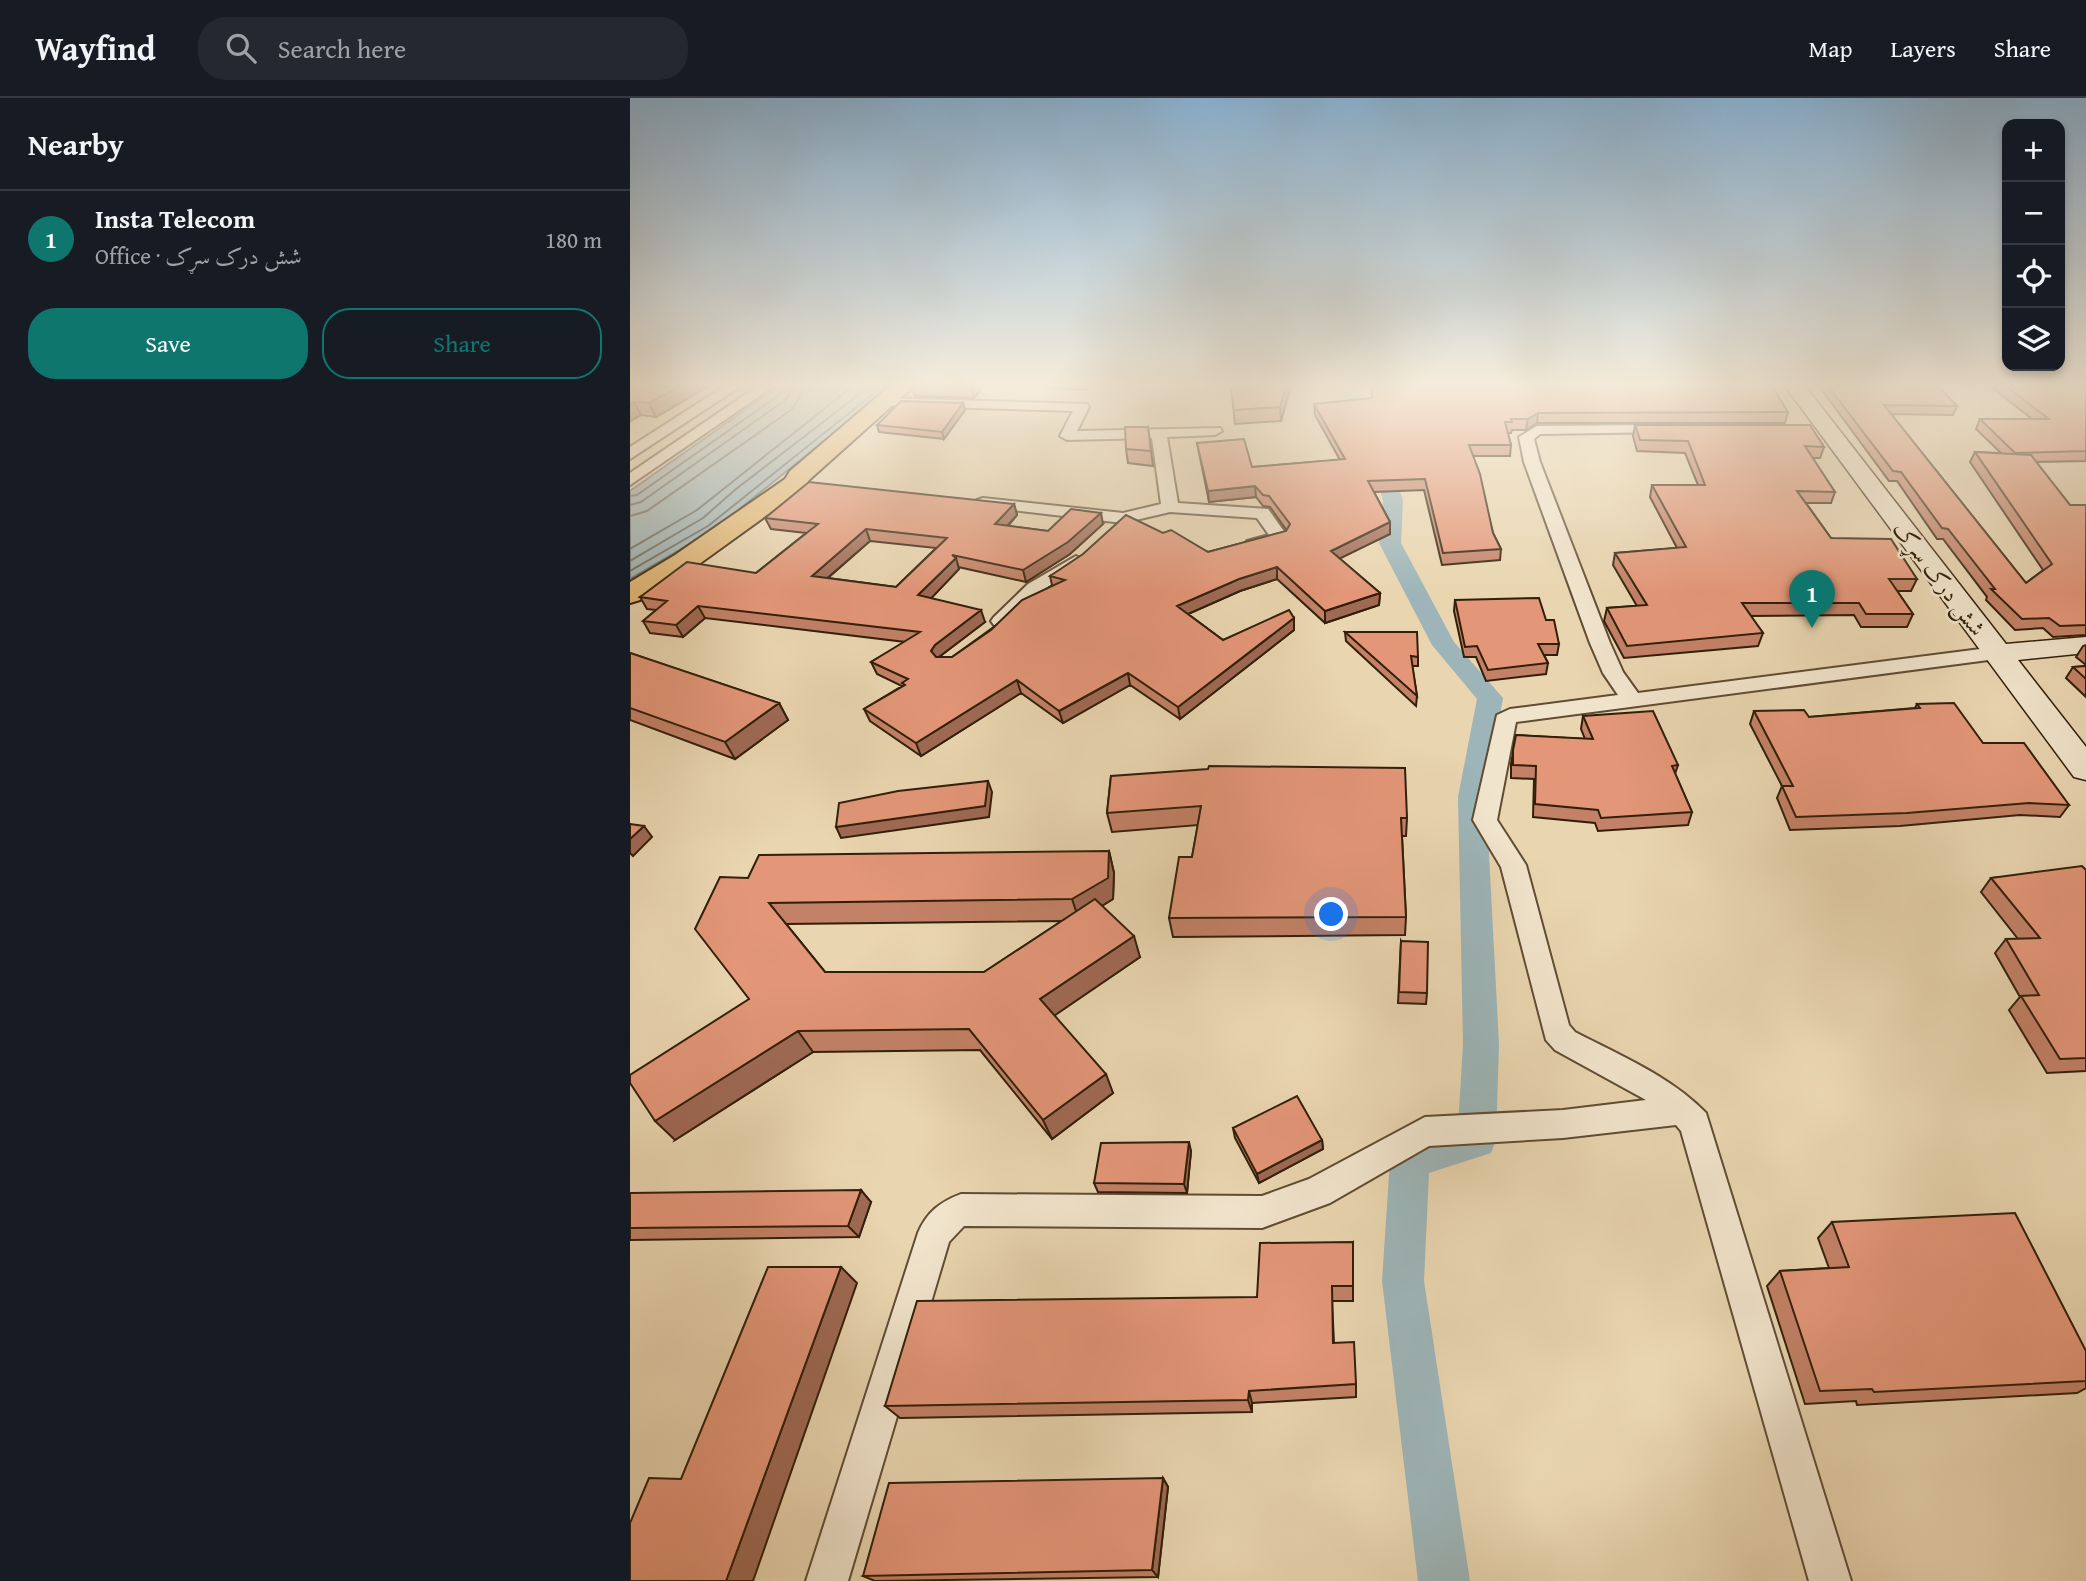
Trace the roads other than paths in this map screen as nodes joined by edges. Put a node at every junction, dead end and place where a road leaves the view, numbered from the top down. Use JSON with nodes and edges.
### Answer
{"nodes":[{"id":1,"x":666,"y":455,"type":"edge"},
{"id":2,"x":822,"y":455,"type":"edge"},
{"id":3,"x":1162,"y":455,"type":"edge"},
{"id":4,"x":1530,"y":455,"type":"edge"},
{"id":5,"x":1848,"y":455,"type":"edge"},
{"id":6,"x":630,"y":480,"type":"edge"},
{"id":7,"x":972,"y":502,"type":"edge"},
{"id":8,"x":1170,"y":507,"type":"junction"},
{"id":9,"x":1123,"y":518,"type":"junction"},
{"id":10,"x":1105,"y":535,"type":"edge"},
{"id":11,"x":1242,"y":548,"type":"edge"},
{"id":12,"x":1087,"y":551,"type":"edge"},
{"id":13,"x":630,"y":594,"type":"edge"},
{"id":14,"x":986,"y":636,"type":"edge"},
{"id":15,"x":2086,"y":645,"type":"edge"},
{"id":16,"x":1996,"y":653,"type":"junction"},
{"id":17,"x":1631,"y":698,"type":"junction"},
{"id":18,"x":2086,"y":769,"type":"edge"},
{"id":19,"x":1684,"y":1110,"type":"junction"},
{"id":20,"x":827,"y":1581,"type":"edge"},
{"id":21,"x":1830,"y":1581,"type":"edge"}],
"edges":[{"from":1,"to":6,"type":"street"},
{"from":2,"to":13,"type":"main road"},
{"from":3,"to":8,"type":"street"},
{"from":4,"to":17,"type":"street"},
{"from":5,"to":16,"type":"main road","name":"شش درک سړک"},
{"from":7,"to":9,"type":"street"},
{"from":8,"to":9,"type":"street"},
{"from":8,"to":11,"type":"street"},
{"from":9,"to":10,"type":"street"},
{"from":12,"to":14,"type":"street"},
{"from":15,"to":16,"type":"main road"},
{"from":16,"to":17,"type":"street"},
{"from":16,"to":18,"type":"main road","name":"شش درک سړک"},
{"from":17,"to":19,"type":"street"},
{"from":19,"to":20,"type":"street"},
{"from":19,"to":21,"type":"street"}]}
